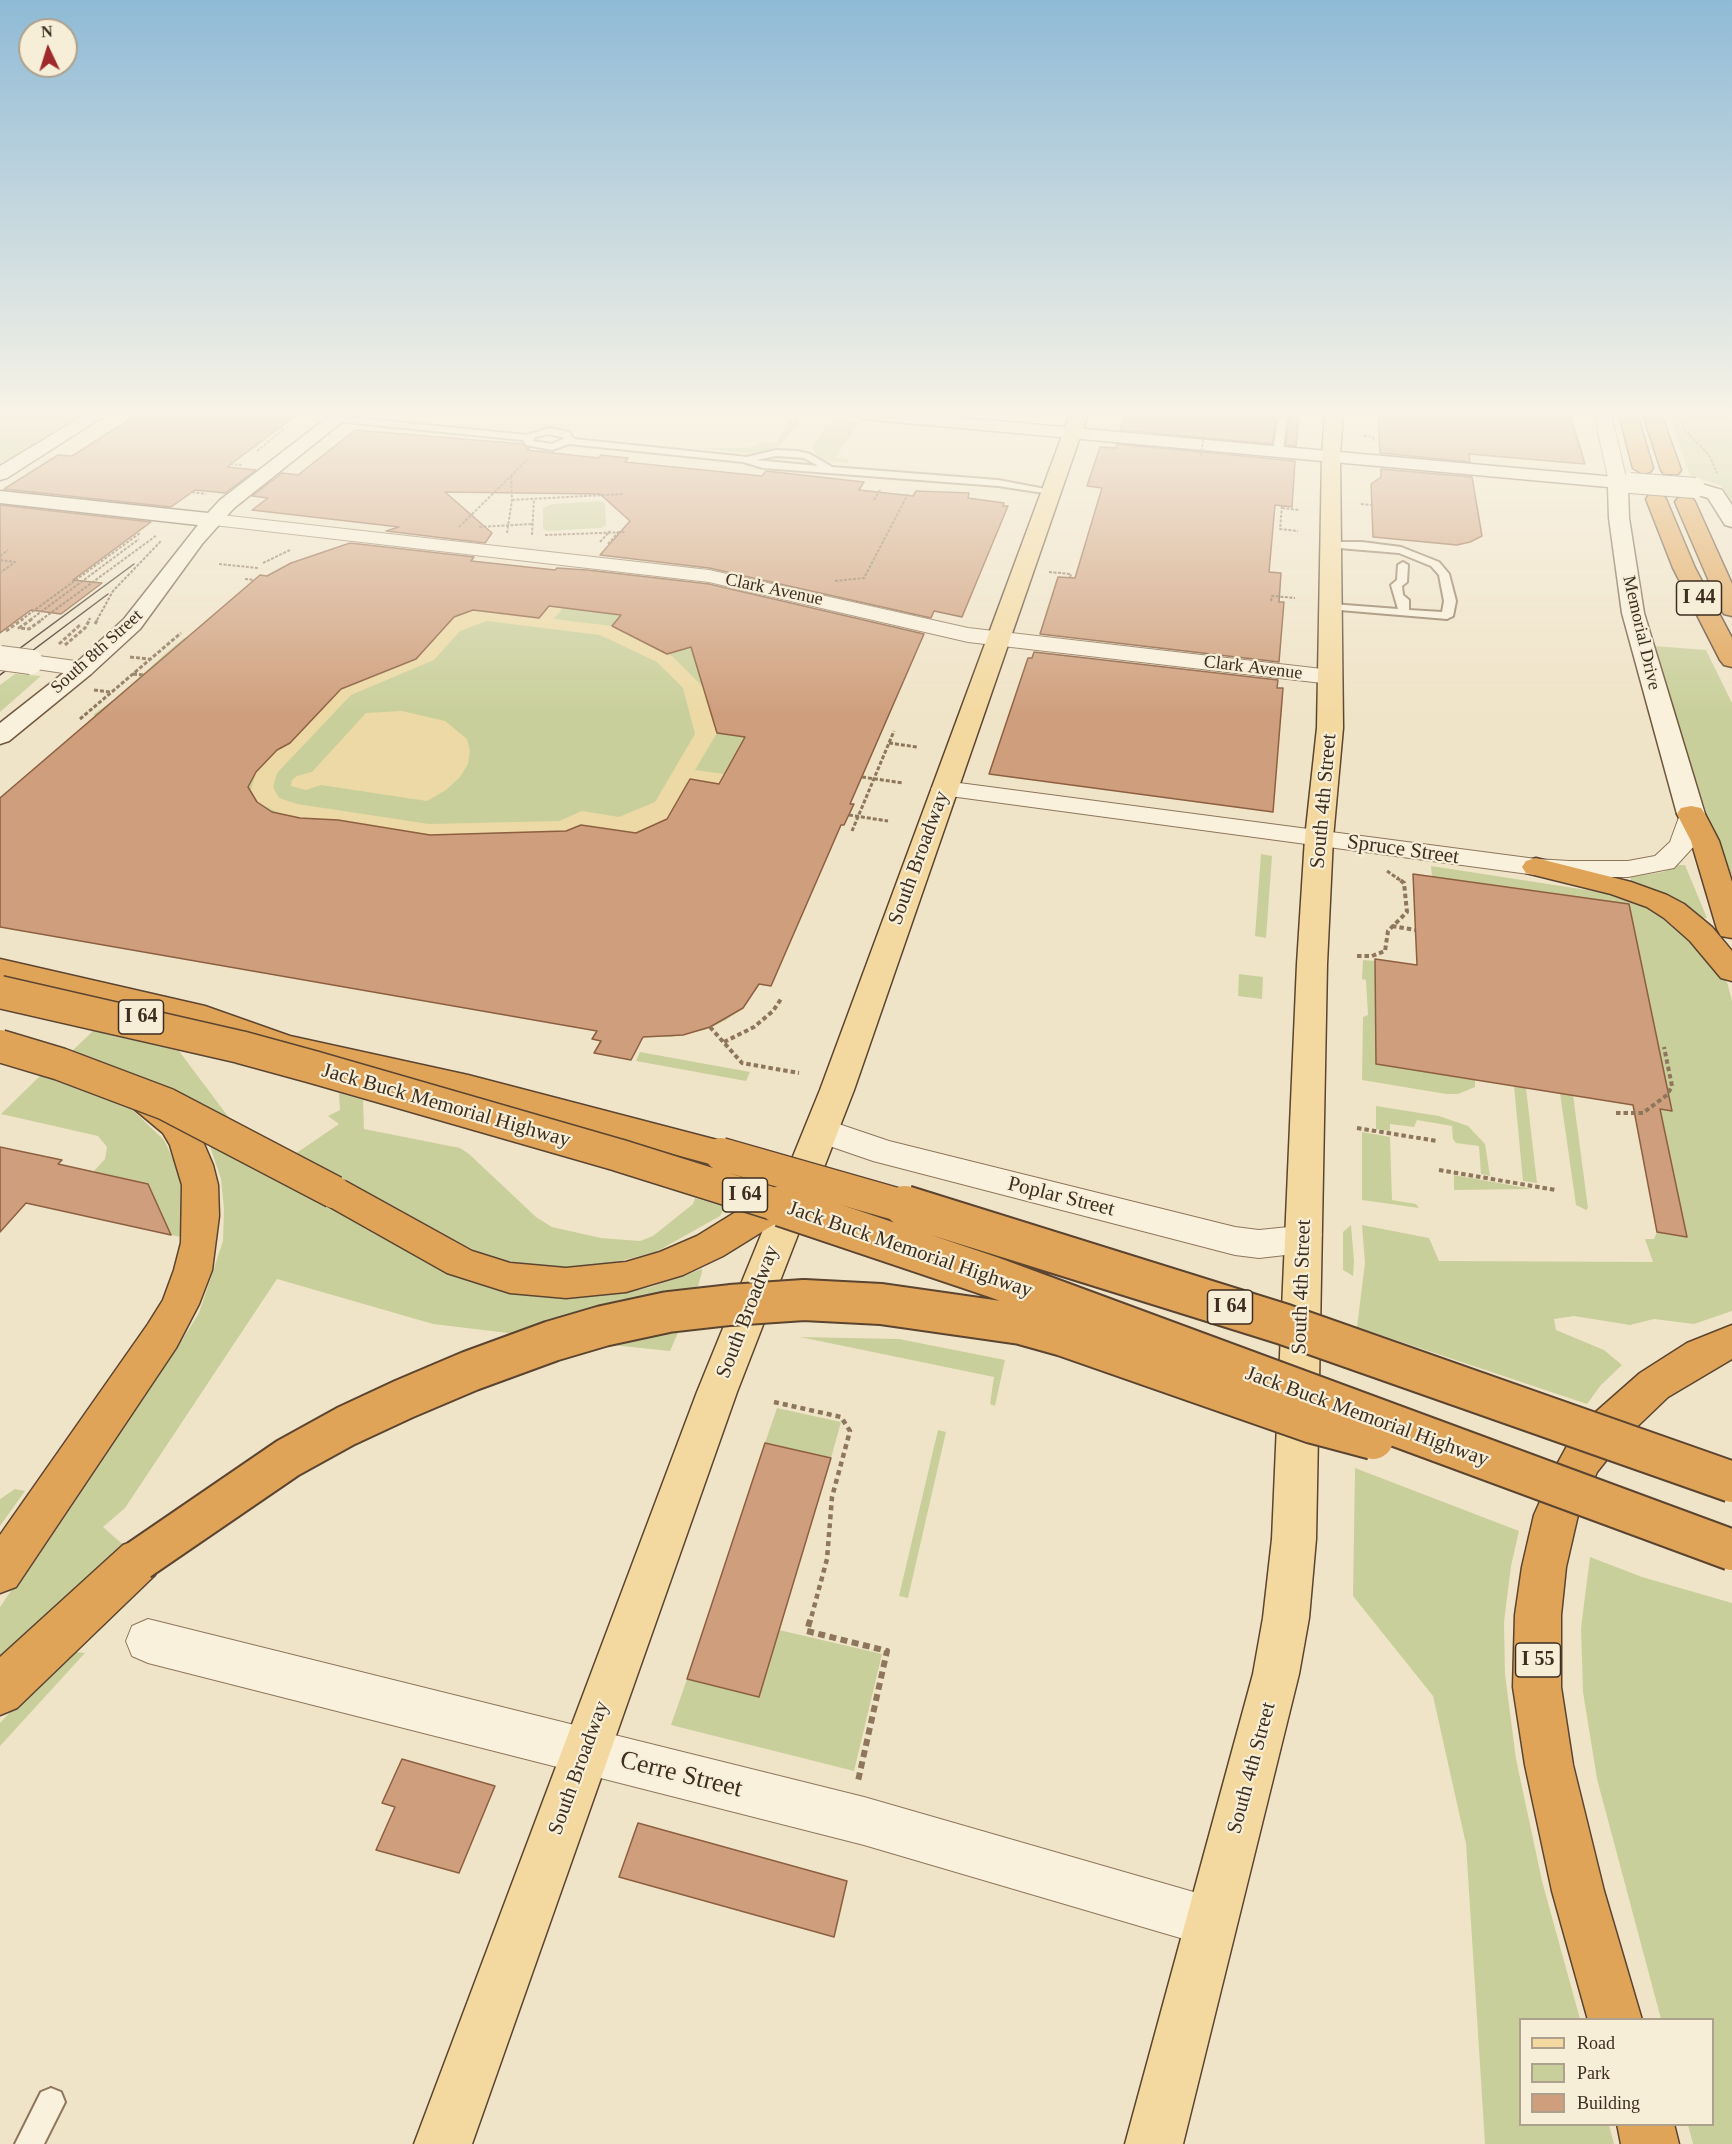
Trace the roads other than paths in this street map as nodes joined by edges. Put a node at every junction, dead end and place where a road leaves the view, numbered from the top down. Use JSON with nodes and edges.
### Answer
{"nodes":[{"id":1,"x":157,"y":514,"type":"edge"},
{"id":2,"x":218,"y":514,"type":"edge"},
{"id":3,"x":1043,"y":514,"type":"edge"},
{"id":4,"x":1319,"y":514,"type":"edge"},
{"id":5,"x":1614,"y":514,"type":"edge"},
{"id":6,"x":1620,"y":514,"type":"edge"},
{"id":7,"x":1662,"y":514,"type":"edge"},
{"id":8,"x":1696,"y":514,"type":"edge"},
{"id":9,"x":1619,"y":519,"type":"junction"},
{"id":10,"x":212,"y":520,"type":"junction"},
{"id":11,"x":1314,"y":538,"type":"junction"},
{"id":12,"x":1402,"y":565,"type":"dead end"},
{"id":13,"x":1716,"y":573,"type":"junction"},
{"id":14,"x":1732,"y":592,"type":"edge"},
{"id":15,"x":1332,"y":607,"type":"junction"},
{"id":16,"x":1732,"y":609,"type":"edge"},
{"id":17,"x":1404,"y":613,"type":"junction"},
{"id":18,"x":998,"y":639,"type":"junction"},
{"id":19,"x":0,"y":658,"type":"edge"},
{"id":20,"x":1732,"y":660,"type":"edge"},
{"id":21,"x":83,"y":669,"type":"junction"},
{"id":22,"x":1331,"y":677,"type":"junction"},
{"id":23,"x":0,"y":736,"type":"edge"},
{"id":24,"x":944,"y":789,"type":"junction"},
{"id":25,"x":1691,"y":814,"type":"junction"},
{"id":26,"x":1319,"y":838,"type":"junction"},
{"id":27,"x":1536,"y":867,"type":"junction"},
{"id":28,"x":1732,"y":929,"type":"edge"},
{"id":29,"x":0,"y":969,"type":"edge"},
{"id":30,"x":1732,"y":971,"type":"edge"},
{"id":31,"x":0,"y":990,"type":"edge"},
{"id":32,"x":0,"y":1045,"type":"edge"},
{"id":33,"x":282,"y":1045,"type":"junction"},
{"id":34,"x":820,"y":1130,"type":"junction"},
{"id":35,"x":794,"y":1194,"type":"junction"},
{"id":36,"x":1304,"y":1235,"type":"junction"},
{"id":37,"x":1717,"y":1348,"type":"edge"},
{"id":38,"x":1471,"y":1456,"type":"junction"},
{"id":39,"x":1732,"y":1482,"type":"edge"},
{"id":40,"x":1732,"y":1550,"type":"edge"},
{"id":41,"x":0,"y":1572,"type":"edge"},
{"id":42,"x":148,"y":1641,"type":"dead end"},
{"id":43,"x":0,"y":1691,"type":"edge"},
{"id":44,"x":586,"y":1751,"type":"junction"},
{"id":45,"x":1211,"y":1922,"type":"junction"},
{"id":46,"x":1615,"y":2018,"type":"edge"},
{"id":47,"x":51,"y":2102,"type":"dead end"},
{"id":48,"x":1646,"y":2126,"type":"edge"},
{"id":49,"x":29,"y":2144,"type":"edge"},
{"id":50,"x":443,"y":2144,"type":"edge"},
{"id":51,"x":1154,"y":2144,"type":"edge"},
{"id":52,"x":1650,"y":2144,"type":"edge"}],
"edges":[{"from":1,"to":10,"type":"street","name":"Clark Avenue"},
{"from":2,"to":10,"type":"street","name":"South 8th Street"},
{"from":3,"to":18,"type":"main road","name":"South Broadway"},
{"from":4,"to":11,"type":"main road","name":"South 4th Street"},
{"from":5,"to":9,"type":"street"},
{"from":6,"to":9,"type":"street","name":"Memorial Drive"},
{"from":7,"to":20,"type":"highway","number":"I 44"},
{"from":8,"to":13,"type":"highway","number":"I 44"},
{"from":9,"to":25,"type":"street","name":"Memorial Drive"},
{"from":10,"to":18,"type":"street","name":"Clark Avenue"},
{"from":10,"to":21,"type":"street","name":"South 8th Street"},
{"from":11,"to":15,"type":"main road","name":"South 4th Street"},
{"from":11,"to":17,"type":"lane"},
{"from":12,"to":17,"type":"lane"},
{"from":13,"to":14,"type":"highway"},
{"from":13,"to":16,"type":"highway","number":"I 44"},
{"from":15,"to":17,"type":"lane"},
{"from":15,"to":22,"type":"main road","name":"South 4th Street"},
{"from":18,"to":22,"type":"street","name":"Clark Avenue"},
{"from":18,"to":24,"type":"main road","name":"South Broadway"},
{"from":19,"to":21,"type":"street","bridge":true},
{"from":21,"to":23,"type":"street","name":"South 8th Street"},
{"from":22,"to":26,"type":"main road","name":"South 4th Street"},
{"from":24,"to":26,"type":"street","name":"Spruce Street"},
{"from":24,"to":34,"type":"main road","name":"South Broadway"},
{"from":25,"to":27,"type":"street","name":"Spruce Street"},
{"from":25,"to":28,"type":"highway"},
{"from":26,"to":27,"type":"street","name":"Spruce Street"},
{"from":26,"to":36,"type":"main road","name":"South 4th Street"},
{"from":27,"to":30,"type":"highway"},
{"from":29,"to":33,"type":"highway"},
{"from":31,"to":33,"type":"highway","name":"Jack Buck Memorial Highway","number":"I 64","bridge":true},
{"from":31,"to":38,"type":"highway","name":"Jack Buck Memorial Highway","number":"I 64","bridge":true},
{"from":32,"to":35,"type":"highway","bridge":true},
{"from":32,"to":41,"type":"highway","bridge":true},
{"from":33,"to":39,"type":"highway","name":"Jack Buck Memorial Highway","number":"I 64","bridge":true},
{"from":34,"to":35,"type":"main road","name":"South Broadway"},
{"from":34,"to":36,"type":"street","name":"Poplar Street"},
{"from":35,"to":44,"type":"main road","name":"South Broadway"},
{"from":36,"to":45,"type":"main road","name":"South 4th Street"},
{"from":37,"to":46,"type":"highway","number":"I 55"},
{"from":38,"to":40,"type":"highway","name":"Jack Buck Memorial Highway","number":"I 64","bridge":true},
{"from":38,"to":43,"type":"highway","bridge":true},
{"from":42,"to":44,"type":"street","name":"Cerre Street"},
{"from":44,"to":45,"type":"street","name":"Cerre Street"},
{"from":44,"to":50,"type":"main road","name":"South Broadway"},
{"from":45,"to":51,"type":"main road","name":"South 4th Street"},
{"from":47,"to":49,"type":"lane"},
{"from":48,"to":52,"type":"highway"}]}
